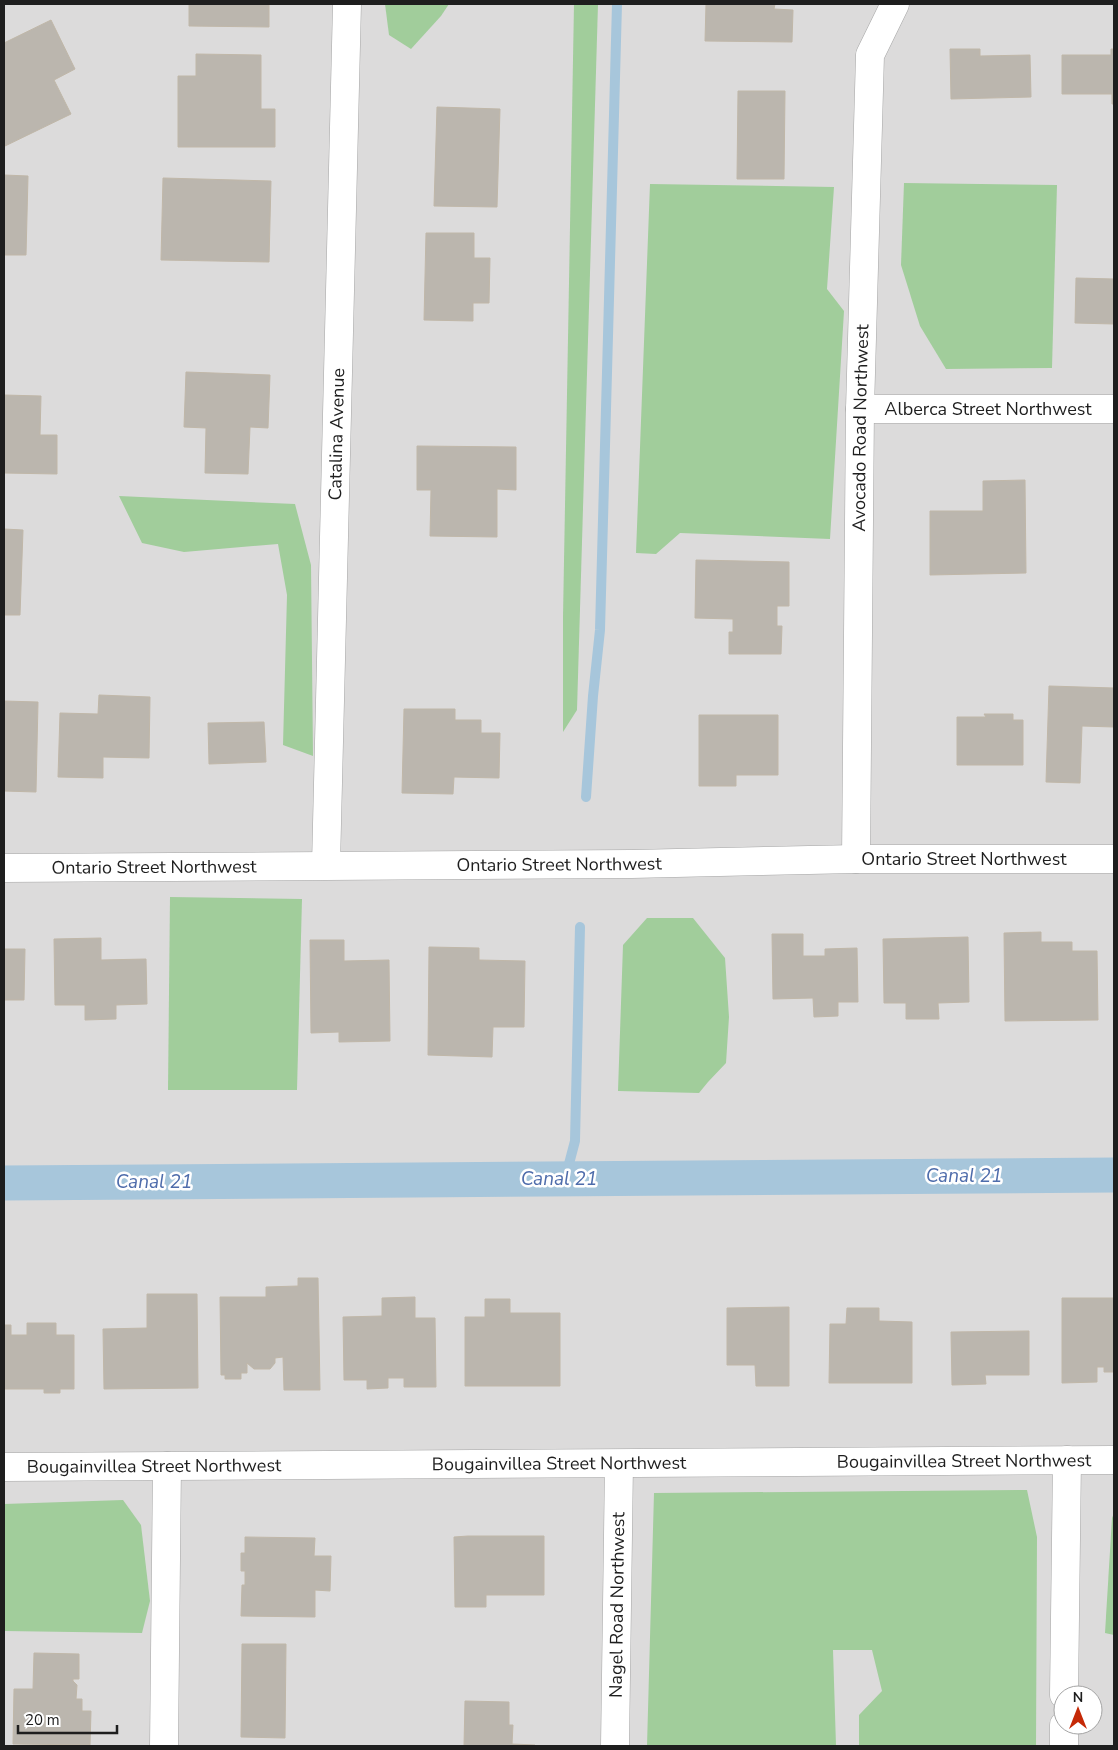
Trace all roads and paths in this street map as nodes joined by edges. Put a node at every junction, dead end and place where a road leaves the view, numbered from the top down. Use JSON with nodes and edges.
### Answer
{"nodes":[{"id":1,"x":347,"y":4,"type":"edge"},
{"id":2,"x":895,"y":4,"type":"edge"},
{"id":3,"x":1114,"y":409,"type":"edge"},
{"id":4,"x":860,"y":410,"type":"junction"},
{"id":5,"x":856,"y":859,"type":"junction"},
{"id":6,"x":1114,"y":859,"type":"edge"},
{"id":7,"x":326,"y":865,"type":"junction"},
{"id":8,"x":4,"y":868,"type":"edge"},
{"id":9,"x":1067,"y":1460,"type":"junction"},
{"id":10,"x":1114,"y":1460,"type":"edge"},
{"id":11,"x":619,"y":1464,"type":"junction"},
{"id":12,"x":167,"y":1466,"type":"junction"},
{"id":13,"x":4,"y":1467,"type":"edge"},
{"id":14,"x":1064,"y":1685,"type":"edge"},
{"id":15,"x":164,"y":1746,"type":"edge"},
{"id":16,"x":615,"y":1746,"type":"edge"}],
"edges":[{"from":1,"to":7,"type":"street","name":"Catalina Avenue"},
{"from":2,"to":4,"type":"street","name":"Avocado Road Northwest"},
{"from":3,"to":4,"type":"street","name":"Alberca Street Northwest"},
{"from":4,"to":5,"type":"street","name":"Avocado Road Northwest"},
{"from":5,"to":6,"type":"street","name":"Ontario Street Northwest"},
{"from":5,"to":7,"type":"street","name":"Ontario Street Northwest"},
{"from":7,"to":8,"type":"street","name":"Ontario Street Northwest"},
{"from":9,"to":10,"type":"street","name":"Bougainvillea Street Northwest"},
{"from":9,"to":11,"type":"street","name":"Bougainvillea Street Northwest"},
{"from":9,"to":14,"type":"street"},
{"from":11,"to":12,"type":"street","name":"Bougainvillea Street Northwest"},
{"from":11,"to":16,"type":"street","name":"Nagel Road Northwest"},
{"from":12,"to":13,"type":"street","name":"Bougainvillea Street Northwest"},
{"from":12,"to":15,"type":"street"}]}
